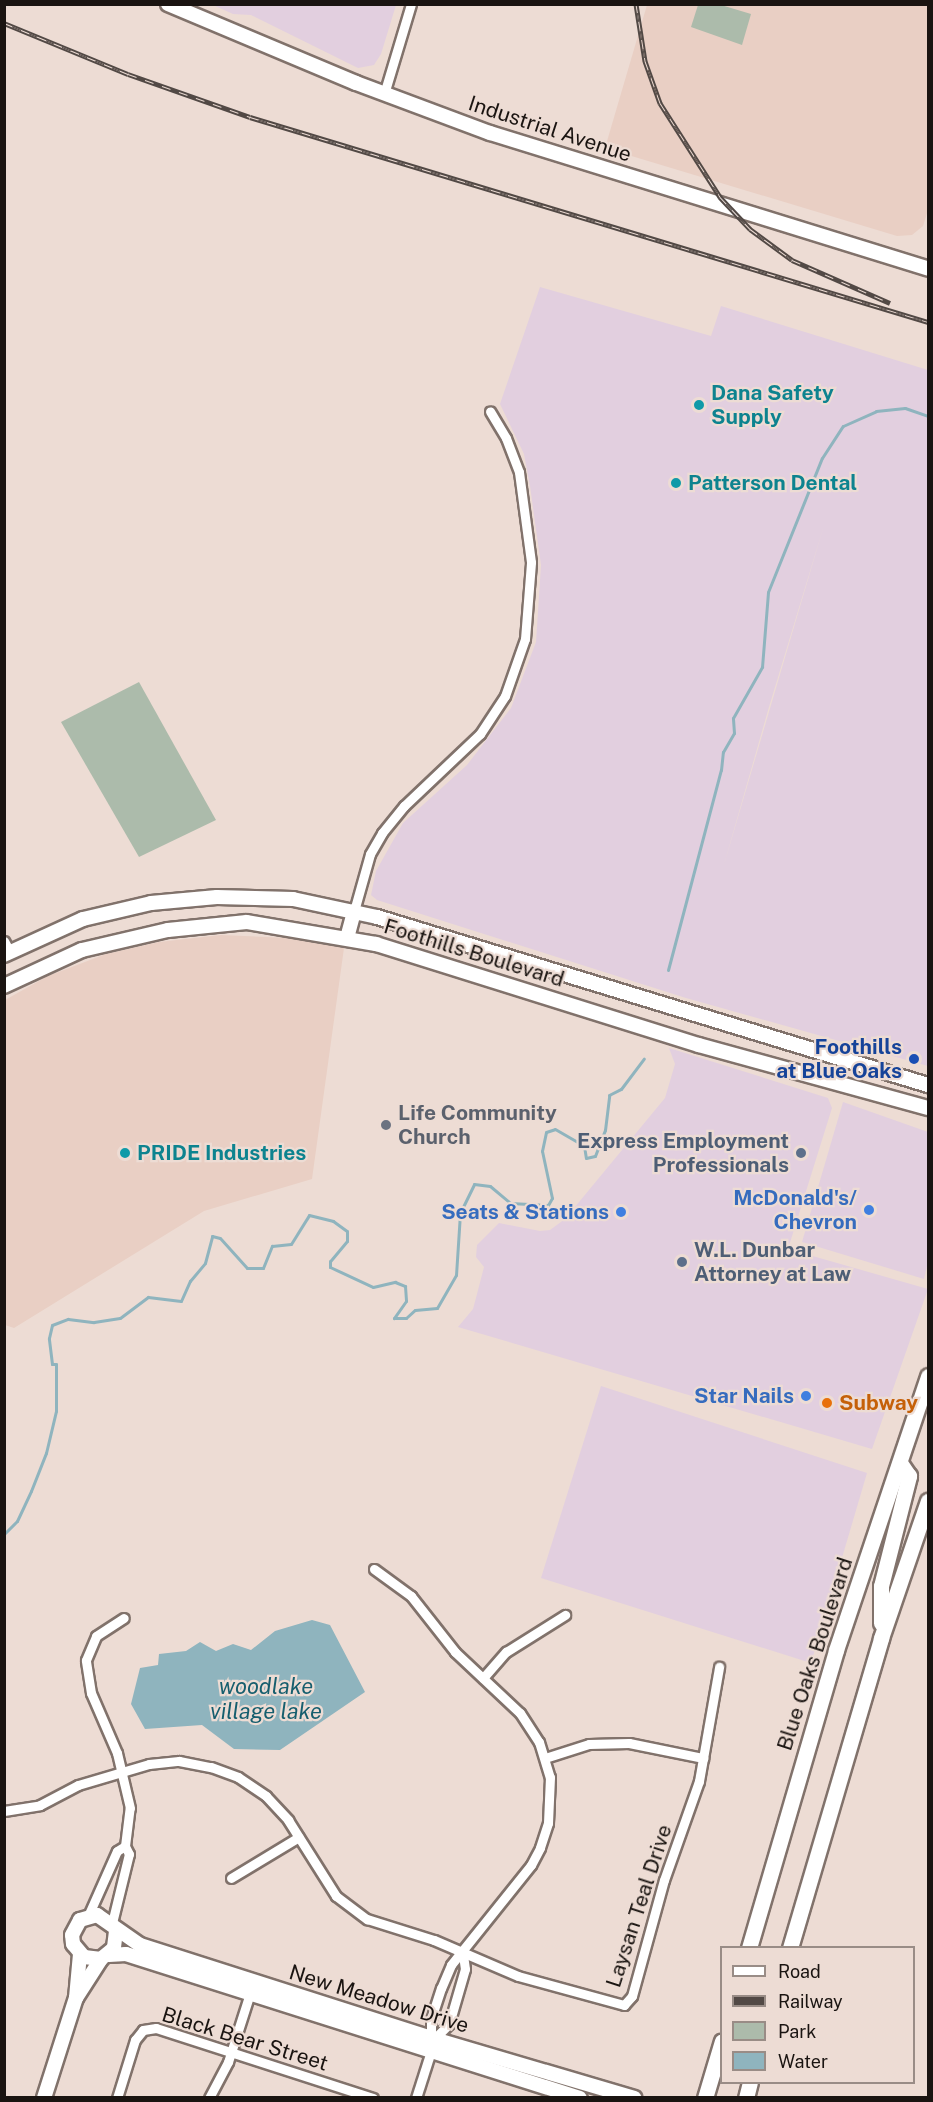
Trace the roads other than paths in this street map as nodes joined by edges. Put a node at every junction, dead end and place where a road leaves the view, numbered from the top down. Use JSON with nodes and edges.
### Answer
{"nodes":[{"id":1,"x":168,"y":4,"type":"edge"},
{"id":2,"x":411,"y":4,"type":"edge"},
{"id":3,"x":191,"y":10,"type":"edge"},
{"id":4,"x":384,"y":94,"type":"junction"},
{"id":5,"x":927,"y":264,"type":"edge"},
{"id":6,"x":490,"y":411,"type":"dead end"},
{"id":7,"x":354,"y":911,"type":"junction"},
{"id":8,"x":347,"y":938,"type":"junction"},
{"id":9,"x":6,"y":949,"type":"edge"},
{"id":10,"x":22,"y":975,"type":"junction"},
{"id":11,"x":4,"y":986,"type":"edge"},
{"id":12,"x":928,"y":1085,"type":"edge"},
{"id":13,"x":928,"y":1108,"type":"edge"},
{"id":14,"x":928,"y":1376,"type":"edge"},
{"id":15,"x":902,"y":1464,"type":"junction"},
{"id":16,"x":928,"y":1501,"type":"edge"},
{"id":17,"x":374,"y":1569,"type":"dead end"},
{"id":18,"x":566,"y":1615,"type":"dead end"},
{"id":19,"x":124,"y":1618,"type":"dead end"},
{"id":20,"x":881,"y":1638,"type":"junction"},
{"id":21,"x":719,"y":1667,"type":"dead end"},
{"id":22,"x":483,"y":1678,"type":"junction"},
{"id":23,"x":545,"y":1758,"type":"junction"},
{"id":24,"x":704,"y":1758,"type":"junction"},
{"id":25,"x":122,"y":1771,"type":"junction"},
{"id":26,"x":4,"y":1811,"type":"edge"},
{"id":27,"x":299,"y":1837,"type":"junction"},
{"id":28,"x":125,"y":1846,"type":"junction"},
{"id":29,"x":111,"y":1871,"type":"junction"},
{"id":30,"x":123,"y":1874,"type":"junction"},
{"id":31,"x":231,"y":1878,"type":"dead end"},
{"id":32,"x":88,"y":1916,"type":"junction"},
{"id":33,"x":114,"y":1927,"type":"junction"},
{"id":34,"x":749,"y":1946,"type":"edge"},
{"id":35,"x":790,"y":1946,"type":"edge"},
{"id":36,"x":81,"y":1954,"type":"junction"},
{"id":37,"x":463,"y":1954,"type":"junction"},
{"id":38,"x":105,"y":1957,"type":"junction"},
{"id":39,"x":251,"y":1988,"type":"junction"},
{"id":40,"x":441,"y":1988,"type":"junction"},
{"id":41,"x":458,"y":1994,"type":"junction"},
{"id":42,"x":76,"y":1998,"type":"junction"},
{"id":43,"x":433,"y":2045,"type":"junction"},
{"id":44,"x":720,"y":2048,"type":"edge"},
{"id":45,"x":231,"y":2051,"type":"junction"},
{"id":46,"x":44,"y":2097,"type":"edge"},
{"id":47,"x":117,"y":2097,"type":"edge"},
{"id":48,"x":209,"y":2097,"type":"edge"},
{"id":49,"x":373,"y":2097,"type":"edge"},
{"id":50,"x":416,"y":2097,"type":"edge"},
{"id":51,"x":580,"y":2097,"type":"edge"},
{"id":52,"x":634,"y":2097,"type":"edge"},
{"id":53,"x":705,"y":2097,"type":"edge"}],
"edges":[{"from":1,"to":3,"type":"street","name":"Industrial Avenue"},
{"from":2,"to":4,"type":"street"},
{"from":3,"to":4,"type":"street","name":"Industrial Avenue"},
{"from":4,"to":5,"type":"street","name":"Industrial Avenue"},
{"from":6,"to":7,"type":"street"},
{"from":7,"to":8,"type":"street"},
{"from":7,"to":9,"type":"street","name":"Foothills Boulevard"},
{"from":7,"to":12,"type":"street","name":"Foothills Boulevard"},
{"from":8,"to":10,"type":"street","name":"Foothills Boulevard"},
{"from":8,"to":13,"type":"street","name":"Foothills Boulevard"},
{"from":9,"to":10,"type":"street"},
{"from":10,"to":11,"type":"street","name":"Foothills Boulevard"},
{"from":14,"to":15,"type":"main road","name":"Blue Oaks Boulevard"},
{"from":15,"to":20,"type":"main road"},
{"from":15,"to":34,"type":"main road","name":"Blue Oaks Boulevard"},
{"from":16,"to":20,"type":"main road"},
{"from":17,"to":22,"type":"street"},
{"from":18,"to":22,"type":"street"},
{"from":19,"to":25,"type":"street"},
{"from":20,"to":35,"type":"main road"},
{"from":21,"to":24,"type":"street"},
{"from":22,"to":23,"type":"street"},
{"from":23,"to":24,"type":"street"},
{"from":23,"to":37,"type":"street"},
{"from":24,"to":37,"type":"street","name":"Laysan Teal Drive"},
{"from":25,"to":26,"type":"street"},
{"from":25,"to":27,"type":"street"},
{"from":25,"to":28,"type":"street"},
{"from":27,"to":31,"type":"street"},
{"from":27,"to":37,"type":"street"},
{"from":28,"to":29,"type":"street"},
{"from":28,"to":30,"type":"street"},
{"from":29,"to":30,"type":"street"},
{"from":29,"to":32,"type":"street"},
{"from":30,"to":33,"type":"street"},
{"from":32,"to":33,"type":"street"},
{"from":32,"to":36,"type":"street"},
{"from":33,"to":38,"type":"street"},
{"from":33,"to":39,"type":"street","name":"New Meadow Drive"},
{"from":36,"to":38,"type":"street"},
{"from":36,"to":42,"type":"street"},
{"from":37,"to":40,"type":"street"},
{"from":37,"to":41,"type":"street"},
{"from":38,"to":39,"type":"street","name":"New Meadow Drive"},
{"from":38,"to":42,"type":"street"},
{"from":39,"to":43,"type":"street","name":"New Meadow Drive"},
{"from":39,"to":45,"type":"street"},
{"from":40,"to":41,"type":"street"},
{"from":40,"to":43,"type":"street"},
{"from":41,"to":43,"type":"street"},
{"from":42,"to":46,"type":"street"},
{"from":43,"to":50,"type":"street"},
{"from":43,"to":51,"type":"street","name":"New Meadow Drive"},
{"from":43,"to":52,"type":"street","name":"New Meadow Drive"},
{"from":44,"to":53,"type":"main road"},
{"from":45,"to":47,"type":"street","name":"Black Bear Street"},
{"from":45,"to":48,"type":"street"},
{"from":45,"to":49,"type":"street","name":"Black Bear Street"}]}
